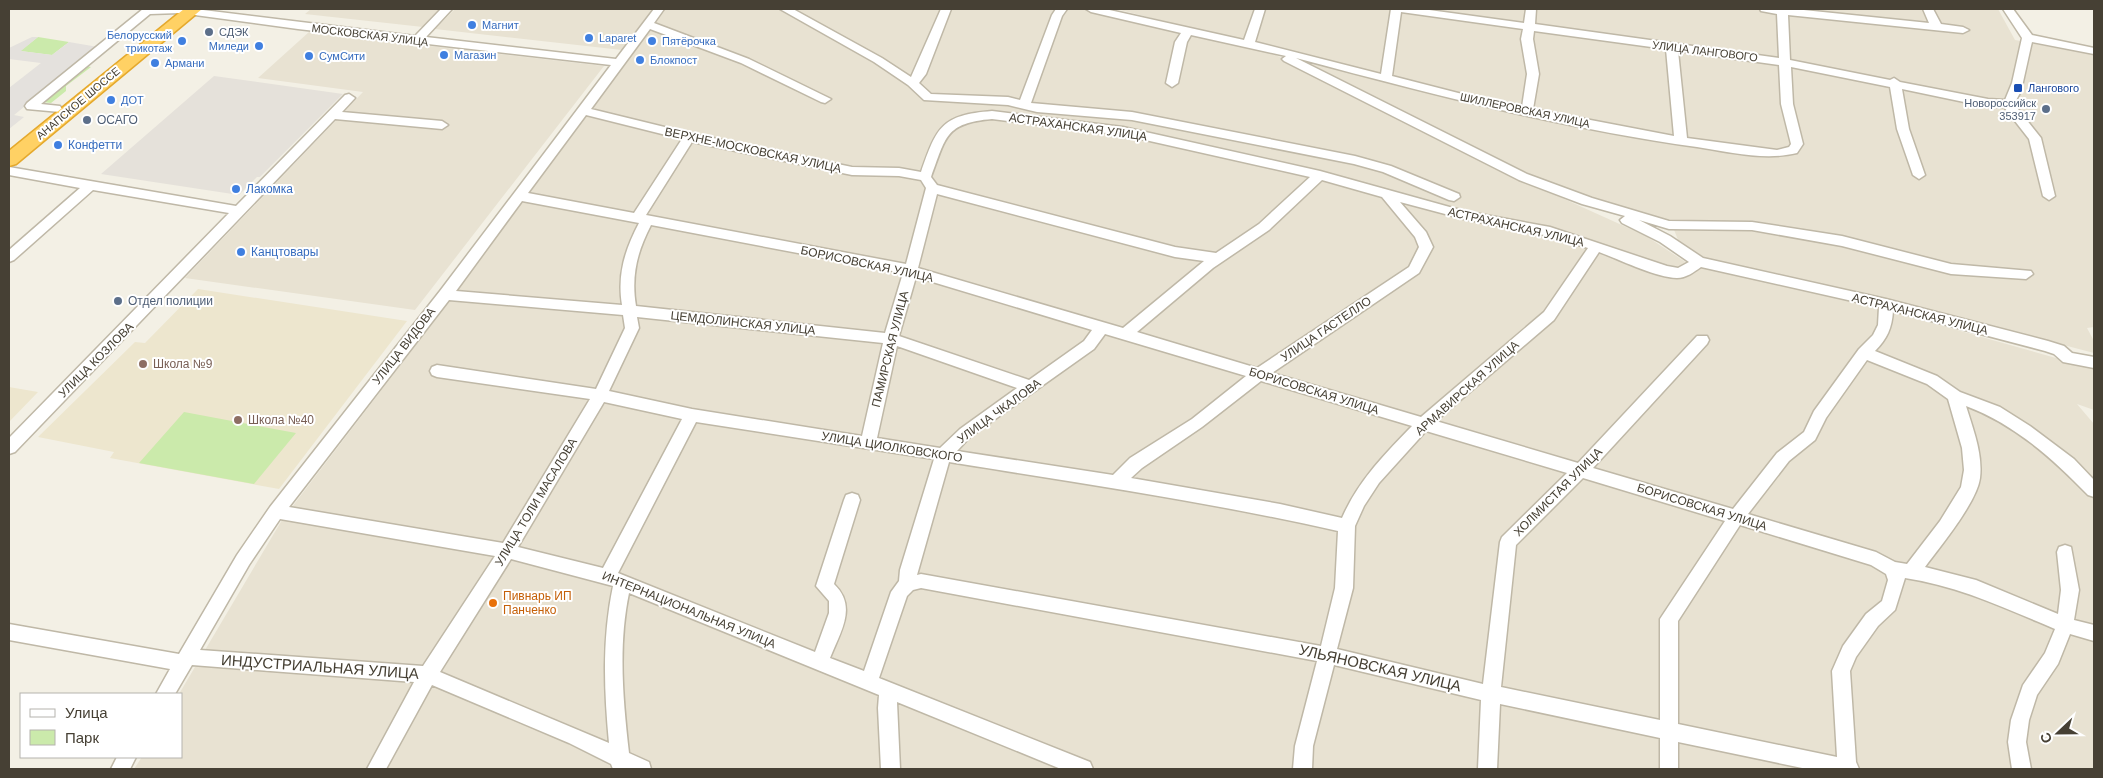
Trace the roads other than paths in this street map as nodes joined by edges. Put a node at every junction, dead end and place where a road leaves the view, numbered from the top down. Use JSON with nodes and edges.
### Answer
{"nodes":[{"id":1,"x":447,"y":9,"type":"edge"},
{"id":2,"x":659,"y":9,"type":"edge"},
{"id":3,"x":785,"y":9,"type":"edge"},
{"id":4,"x":946,"y":9,"type":"edge"},
{"id":5,"x":1062,"y":9,"type":"edge"},
{"id":6,"x":1091,"y":9,"type":"edge"},
{"id":7,"x":1260,"y":9,"type":"edge"},
{"id":8,"x":1396,"y":9,"type":"edge"},
{"id":9,"x":1400,"y":9,"type":"edge"},
{"id":10,"x":1530,"y":9,"type":"edge"},
{"id":11,"x":1765,"y":9,"type":"edge"},
{"id":12,"x":1928,"y":9,"type":"edge"},
{"id":13,"x":2008,"y":9,"type":"edge"},
{"id":14,"x":186,"y":10,"type":"edge"},
{"id":15,"x":1781,"y":10,"type":"edge"},
{"id":16,"x":1123,"y":11,"type":"edge"},
{"id":17,"x":648,"y":25,"type":"junction"},
{"id":18,"x":1527,"y":26,"type":"junction"},
{"id":19,"x":1936,"y":26,"type":"junction"},
{"id":20,"x":1964,"y":30,"type":"dead end"},
{"id":21,"x":1188,"y":31,"type":"junction"},
{"id":22,"x":2028,"y":38,"type":"junction"},
{"id":23,"x":417,"y":40,"type":"junction"},
{"id":24,"x":1248,"y":45,"type":"junction"},
{"id":25,"x":1672,"y":48,"type":"junction"},
{"id":26,"x":1275,"y":51,"type":"junction"},
{"id":27,"x":2094,"y":51,"type":"edge"},
{"id":28,"x":1785,"y":62,"type":"junction"},
{"id":29,"x":620,"y":63,"type":"junction"},
{"id":30,"x":1386,"y":80,"type":"junction"},
{"id":31,"x":912,"y":82,"type":"junction"},
{"id":32,"x":1894,"y":82,"type":"junction"},
{"id":33,"x":1172,"y":83,"type":"dead end"},
{"id":34,"x":349,"y":98,"type":"dead end"},
{"id":35,"x":825,"y":98,"type":"dead end"},
{"id":36,"x":1025,"y":104,"type":"junction"},
{"id":37,"x":2008,"y":104,"type":"junction"},
{"id":38,"x":56,"y":109,"type":"junction"},
{"id":39,"x":1527,"y":110,"type":"junction"},
{"id":40,"x":584,"y":111,"type":"junction"},
{"id":41,"x":332,"y":115,"type":"junction"},
{"id":42,"x":957,"y":120,"type":"joint"},
{"id":43,"x":442,"y":125,"type":"dead end"},
{"id":44,"x":689,"y":137,"type":"junction"},
{"id":45,"x":1234,"y":137,"type":"junction"},
{"id":46,"x":1681,"y":141,"type":"junction"},
{"id":47,"x":9,"y":148,"type":"edge"},
{"id":48,"x":1224,"y":153,"type":"junction"},
{"id":49,"x":9,"y":160,"type":"edge"},
{"id":50,"x":9,"y":171,"type":"edge"},
{"id":51,"x":1320,"y":175,"type":"junction"},
{"id":52,"x":1919,"y":175,"type":"dead end"},
{"id":53,"x":928,"y":182,"type":"junction"},
{"id":54,"x":91,"y":185,"type":"junction"},
{"id":55,"x":1387,"y":194,"type":"junction"},
{"id":56,"x":520,"y":196,"type":"junction"},
{"id":57,"x":2049,"y":196,"type":"dead end"},
{"id":58,"x":1454,"y":197,"type":"dead end"},
{"id":59,"x":1587,"y":201,"type":"junction"},
{"id":60,"x":240,"y":211,"type":"junction"},
{"id":61,"x":642,"y":220,"type":"junction"},
{"id":62,"x":1596,"y":246,"type":"junction"},
{"id":63,"x":9,"y":257,"type":"edge"},
{"id":64,"x":1218,"y":258,"type":"junction"},
{"id":65,"x":1699,"y":262,"type":"junction"},
{"id":66,"x":910,"y":270,"type":"junction"},
{"id":67,"x":2026,"y":274,"type":"dead end"},
{"id":68,"x":445,"y":295,"type":"junction"},
{"id":69,"x":1886,"y":304,"type":"junction"},
{"id":70,"x":632,"y":311,"type":"junction"},
{"id":71,"x":1101,"y":328,"type":"junction"},
{"id":72,"x":1124,"y":335,"type":"junction"},
{"id":73,"x":891,"y":339,"type":"junction"},
{"id":74,"x":1702,"y":340,"type":"dead end"},
{"id":75,"x":1864,"y":353,"type":"junction"},
{"id":76,"x":2094,"y":362,"type":"edge"},
{"id":77,"x":437,"y":371,"type":"dead end"},
{"id":78,"x":1259,"y":374,"type":"junction"},
{"id":79,"x":1032,"y":386,"type":"junction"},
{"id":80,"x":600,"y":395,"type":"junction"},
{"id":81,"x":1955,"y":396,"type":"junction"},
{"id":82,"x":692,"y":415,"type":"junction"},
{"id":83,"x":1424,"y":423,"type":"junction"},
{"id":84,"x":868,"y":443,"type":"junction"},
{"id":85,"x":9,"y":448,"type":"edge"},
{"id":86,"x":943,"y":455,"type":"junction"},
{"id":87,"x":1581,"y":470,"type":"junction"},
{"id":88,"x":1116,"y":482,"type":"junction"},
{"id":89,"x":2094,"y":490,"type":"edge"},
{"id":90,"x":852,"y":500,"type":"dead end"},
{"id":91,"x":276,"y":512,"type":"junction"},
{"id":92,"x":1736,"y":518,"type":"junction"},
{"id":93,"x":1347,"y":526,"type":"junction"},
{"id":94,"x":507,"y":551,"type":"junction"},
{"id":95,"x":2065,"y":552,"type":"dead end"},
{"id":96,"x":1892,"y":569,"type":"junction"},
{"id":97,"x":1912,"y":570,"type":"junction"},
{"id":98,"x":615,"y":579,"type":"junction"},
{"id":99,"x":908,"y":584,"type":"junction"},
{"id":100,"x":2065,"y":625,"type":"junction"},
{"id":101,"x":9,"y":632,"type":"edge"},
{"id":102,"x":2094,"y":633,"type":"edge"},
{"id":103,"x":1328,"y":655,"type":"junction"},
{"id":104,"x":186,"y":660,"type":"junction"},
{"id":105,"x":820,"y":662,"type":"junction"},
{"id":106,"x":428,"y":675,"type":"junction"},
{"id":107,"x":869,"y":682,"type":"junction"},
{"id":108,"x":890,"y":691,"type":"junction"},
{"id":109,"x":166,"y":693,"type":"edge"},
{"id":110,"x":1491,"y":694,"type":"junction"},
{"id":111,"x":1668,"y":730,"type":"junction"},
{"id":112,"x":126,"y":758,"type":"edge"},
{"id":113,"x":621,"y":764,"type":"edge"},
{"id":114,"x":120,"y":769,"type":"edge"},
{"id":115,"x":376,"y":769,"type":"edge"},
{"id":116,"x":642,"y":769,"type":"edge"},
{"id":117,"x":890,"y":769,"type":"edge"},
{"id":118,"x":1083,"y":769,"type":"edge"},
{"id":119,"x":1302,"y":769,"type":"edge"},
{"id":120,"x":1487,"y":769,"type":"edge"},
{"id":121,"x":1669,"y":769,"type":"edge"},
{"id":122,"x":1848,"y":769,"type":"edge"},
{"id":123,"x":2022,"y":769,"type":"edge"}],
"edges":[{"from":1,"to":23,"type":"street"},
{"from":2,"to":17,"type":"street","name":"УЛИЦА ВИДОВА"},
{"from":3,"to":31,"type":"street","name":"АСТРАХАНСКАЯ УЛИЦА"},
{"from":4,"to":31,"type":"street"},
{"from":5,"to":36,"type":"street"},
{"from":6,"to":16,"type":"street","name":"ШИЛЛЕРОВСКАЯ УЛИЦА"},
{"from":7,"to":24,"type":"street"},
{"from":8,"to":30,"type":"street"},
{"from":9,"to":18,"type":"street","name":"УЛИЦА ЛАНГОВОГО"},
{"from":10,"to":18,"type":"street"},
{"from":11,"to":15,"type":"street"},
{"from":12,"to":19,"type":"street"},
{"from":13,"to":22,"type":"street"},
{"from":14,"to":23,"type":"street","name":"МОСКОВСКАЯ УЛИЦА"},
{"from":14,"to":38,"type":"highway","name":"АНАПСКОЕ ШОССЕ"},
{"from":14,"to":38,"type":"street","name":"МОСКОВСКАЯ УЛИЦА"},
{"from":14,"to":49,"type":"highway","name":"АНАПСКОЕ ШОССЕ"},
{"from":15,"to":19,"type":"street"},
{"from":15,"to":28,"type":"street"},
{"from":16,"to":21,"type":"street","name":"ШИЛЛЕРОВСКАЯ УЛИЦА"},
{"from":17,"to":29,"type":"street","name":"УЛИЦА ВИДОВА"},
{"from":17,"to":35,"type":"street"},
{"from":18,"to":25,"type":"street","name":"УЛИЦА ЛАНГОВОГО"},
{"from":18,"to":39,"type":"street"},
{"from":19,"to":20,"type":"street"},
{"from":21,"to":24,"type":"street","name":"ШИЛЛЕРОВСКАЯ УЛИЦА"},
{"from":21,"to":33,"type":"street"},
{"from":22,"to":27,"type":"street"},
{"from":22,"to":37,"type":"street"},
{"from":23,"to":29,"type":"street","name":"МОСКОВСКАЯ УЛИЦА"},
{"from":24,"to":26,"type":"street","name":"ШИЛЛЕРОВСКАЯ УЛИЦА"},
{"from":25,"to":28,"type":"street","name":"УЛИЦА ЛАНГОВОГО"},
{"from":25,"to":46,"type":"street"},
{"from":26,"to":30,"type":"street","name":"ШИЛЛЕРОВСКАЯ УЛИЦА"},
{"from":26,"to":59,"type":"street","name":"ШИЛЛЕРОВСКАЯ УЛИЦА"},
{"from":28,"to":32,"type":"street","name":"УЛИЦА ЛАНГОВОГО"},
{"from":28,"to":46,"type":"street","name":"ШИЛЛЕРОВСКАЯ УЛИЦА"},
{"from":29,"to":40,"type":"street","name":"УЛИЦА ВИДОВА"},
{"from":30,"to":39,"type":"street","name":"ШИЛЛЕРОВСКАЯ УЛИЦА"},
{"from":31,"to":36,"type":"street","name":"АСТРАХАНСКАЯ УЛИЦА"},
{"from":32,"to":37,"type":"street","name":"УЛИЦА ЛАНГОВОГО"},
{"from":32,"to":52,"type":"street"},
{"from":34,"to":41,"type":"street","name":"УЛИЦА КОЗЛОВА"},
{"from":36,"to":45,"type":"street","name":"АСТРАХАНСКАЯ УЛИЦА"},
{"from":37,"to":57,"type":"street"},
{"from":38,"to":47,"type":"highway","name":"АНАПСКОЕ ШОССЕ"},
{"from":39,"to":46,"type":"street","name":"ШИЛЛЕРОВСКАЯ УЛИЦА"},
{"from":40,"to":44,"type":"street","name":"ВЕРХНЕ-МОСКОВСКАЯ УЛИЦА"},
{"from":40,"to":56,"type":"street","name":"УЛИЦА ВИДОВА"},
{"from":41,"to":43,"type":"street"},
{"from":41,"to":60,"type":"street","name":"УЛИЦА КОЗЛОВА"},
{"from":42,"to":48,"type":"street","name":"АСТРАХАНСКАЯ УЛИЦА"},
{"from":42,"to":53,"type":"street","name":"ПАМИРСКАЯ УЛИЦА"},
{"from":44,"to":53,"type":"street","name":"ВЕРХНЕ-МОСКОВСКАЯ УЛИЦА"},
{"from":44,"to":61,"type":"street","name":"УЛИЦА ТОЛИ МАСАЛОВА"},
{"from":45,"to":48,"type":"street"},
{"from":45,"to":58,"type":"street","name":"АСТРАХАНСКАЯ УЛИЦА"},
{"from":48,"to":51,"type":"street","name":"АСТРАХАНСКАЯ УЛИЦА"},
{"from":50,"to":54,"type":"street"},
{"from":51,"to":55,"type":"street","name":"АСТРАХАНСКАЯ УЛИЦА"},
{"from":51,"to":64,"type":"street"},
{"from":53,"to":64,"type":"street","name":"ВЕРХНЕ-МОСКОВСКАЯ УЛИЦА"},
{"from":53,"to":66,"type":"street","name":"ПАМИРСКАЯ УЛИЦА"},
{"from":54,"to":60,"type":"street"},
{"from":54,"to":63,"type":"street"},
{"from":55,"to":62,"type":"street","name":"АСТРАХАНСКАЯ УЛИЦА"},
{"from":55,"to":78,"type":"street","name":"УЛИЦА ГАСТЕЛЛО"},
{"from":56,"to":61,"type":"street","name":"БОРИСОВСКАЯ УЛИЦА"},
{"from":56,"to":68,"type":"street","name":"УЛИЦА ВИДОВА"},
{"from":59,"to":65,"type":"street"},
{"from":59,"to":67,"type":"street"},
{"from":60,"to":85,"type":"street","name":"УЛИЦА КОЗЛОВА"},
{"from":61,"to":66,"type":"street","name":"БОРИСОВСКАЯ УЛИЦА"},
{"from":61,"to":70,"type":"street","name":"УЛИЦА ТОЛИ МАСАЛОВА"},
{"from":62,"to":65,"type":"street","name":"АСТРАХАНСКАЯ УЛИЦА"},
{"from":62,"to":83,"type":"street","name":"АРМАВИРСКАЯ УЛИЦА"},
{"from":64,"to":72,"type":"street"},
{"from":65,"to":69,"type":"street","name":"АСТРАХАНСКАЯ УЛИЦА"},
{"from":66,"to":71,"type":"street","name":"БОРИСОВСКАЯ УЛИЦА"},
{"from":66,"to":73,"type":"street","name":"ПАМИРСКАЯ УЛИЦА"},
{"from":68,"to":70,"type":"street","name":"ЦЕМДОЛИНСКАЯ УЛИЦА"},
{"from":68,"to":91,"type":"street","name":"УЛИЦА ВИДОВА"},
{"from":69,"to":75,"type":"street"},
{"from":69,"to":76,"type":"street","name":"АСТРАХАНСКАЯ УЛИЦА"},
{"from":70,"to":73,"type":"street","name":"ЦЕМДОЛИНСКАЯ УЛИЦА"},
{"from":70,"to":80,"type":"street","name":"УЛИЦА ТОЛИ МАСАЛОВА"},
{"from":71,"to":72,"type":"street","name":"БОРИСОВСКАЯ УЛИЦА"},
{"from":71,"to":79,"type":"street","name":"УЛИЦА ЧКАЛОВА"},
{"from":72,"to":78,"type":"street","name":"БОРИСОВСКАЯ УЛИЦА"},
{"from":73,"to":79,"type":"street","name":"ЦЕМДОЛИНСКАЯ УЛИЦА"},
{"from":73,"to":84,"type":"street","name":"ПАМИРСКАЯ УЛИЦА"},
{"from":74,"to":87,"type":"street","name":"ХОЛМИСТАЯ УЛИЦА"},
{"from":75,"to":81,"type":"street"},
{"from":75,"to":92,"type":"street"},
{"from":77,"to":80,"type":"street","name":"УЛИЦА ЦИОЛКОВСКОГО"},
{"from":78,"to":83,"type":"street","name":"БОРИСОВСКАЯ УЛИЦА"},
{"from":78,"to":88,"type":"street","name":"УЛИЦА ГАСТЕЛЛО"},
{"from":79,"to":86,"type":"street","name":"УЛИЦА ЧКАЛОВА"},
{"from":80,"to":82,"type":"street","name":"УЛИЦА ЦИОЛКОВСКОГО"},
{"from":80,"to":94,"type":"street","name":"УЛИЦА ТОЛИ МАСАЛОВА"},
{"from":81,"to":89,"type":"street"},
{"from":81,"to":97,"type":"street"},
{"from":82,"to":84,"type":"street","name":"УЛИЦА ЦИОЛКОВСКОГО"},
{"from":82,"to":98,"type":"street"},
{"from":83,"to":87,"type":"street","name":"БОРИСОВСКАЯ УЛИЦА"},
{"from":83,"to":93,"type":"street","name":"АРМАВИРСКАЯ УЛИЦА"},
{"from":84,"to":86,"type":"street","name":"УЛИЦА ЦИОЛКОВСКОГО"},
{"from":86,"to":88,"type":"street","name":"УЛИЦА ЦИОЛКОВСКОГО"},
{"from":86,"to":99,"type":"street","name":"УЛИЦА ЧКАЛОВА"},
{"from":87,"to":92,"type":"street","name":"БОРИСОВСКАЯ УЛИЦА"},
{"from":87,"to":110,"type":"street","name":"ХОЛМИСТАЯ УЛИЦА"},
{"from":88,"to":93,"type":"street","name":"УЛИЦА ЦИОЛКОВСКОГО"},
{"from":90,"to":105,"type":"street"},
{"from":91,"to":94,"type":"street","name":"ИНТЕРНАЦИОНАЛЬНАЯ УЛИЦА"},
{"from":91,"to":104,"type":"street","name":"УЛИЦА ВИДОВА"},
{"from":92,"to":96,"type":"street","name":"БОРИСОВСКАЯ УЛИЦА"},
{"from":92,"to":111,"type":"street"},
{"from":93,"to":103,"type":"street","name":"АРМАВИРСКАЯ УЛИЦА"},
{"from":94,"to":98,"type":"street","name":"ИНТЕРНАЦИОНАЛЬНАЯ УЛИЦА"},
{"from":94,"to":106,"type":"street","name":"УЛИЦА ТОЛИ МАСАЛОВА"},
{"from":95,"to":100,"type":"street"},
{"from":96,"to":97,"type":"street","name":"БОРИСОВСКАЯ УЛИЦА"},
{"from":96,"to":122,"type":"street"},
{"from":97,"to":100,"type":"street","name":"БОРИСОВСКАЯ УЛИЦА"},
{"from":98,"to":105,"type":"street","name":"ИНТЕРНАЦИОНАЛЬНАЯ УЛИЦА"},
{"from":98,"to":113,"type":"street"},
{"from":99,"to":103,"type":"street","name":"УЛЬЯНОВСКАЯ УЛИЦА"},
{"from":99,"to":107,"type":"street","name":"УЛИЦА ЧКАЛОВА"},
{"from":100,"to":102,"type":"street","name":"БОРИСОВСКАЯ УЛИЦА"},
{"from":100,"to":123,"type":"street"},
{"from":101,"to":104,"type":"street","name":"ИНДУСТРИАЛЬНАЯ УЛИЦА"},
{"from":103,"to":110,"type":"street","name":"УЛЬЯНОВСКАЯ УЛИЦА"},
{"from":103,"to":119,"type":"street","name":"АРМАВИРСКАЯ УЛИЦА"},
{"from":104,"to":106,"type":"street","name":"ИНДУСТРИАЛЬНАЯ УЛИЦА"},
{"from":104,"to":109,"type":"street","name":"УЛИЦА ВИДОВА"},
{"from":105,"to":107,"type":"street","name":"ИНТЕРНАЦИОНАЛЬНАЯ УЛИЦА"},
{"from":106,"to":113,"type":"street","name":"ИНДУСТРИАЛЬНАЯ УЛИЦА"},
{"from":106,"to":115,"type":"street","name":"УЛИЦА ТОЛИ МАСАЛОВА"},
{"from":107,"to":108,"type":"street","name":"ИНТЕРНАЦИОНАЛЬНАЯ УЛИЦА"},
{"from":108,"to":117,"type":"street"},
{"from":108,"to":118,"type":"street","name":"ИНТЕРНАЦИОНАЛЬНАЯ УЛИЦА"},
{"from":110,"to":111,"type":"street","name":"УЛЬЯНОВСКАЯ УЛИЦА"},
{"from":110,"to":120,"type":"street","name":"ХОЛМИСТАЯ УЛИЦА"},
{"from":111,"to":121,"type":"street"},
{"from":111,"to":122,"type":"street","name":"УЛЬЯНОВСКАЯ УЛИЦА"},
{"from":112,"to":114,"type":"street"},
{"from":113,"to":116,"type":"street","name":"ИНДУСТРИАЛЬНАЯ УЛИЦА"}]}
